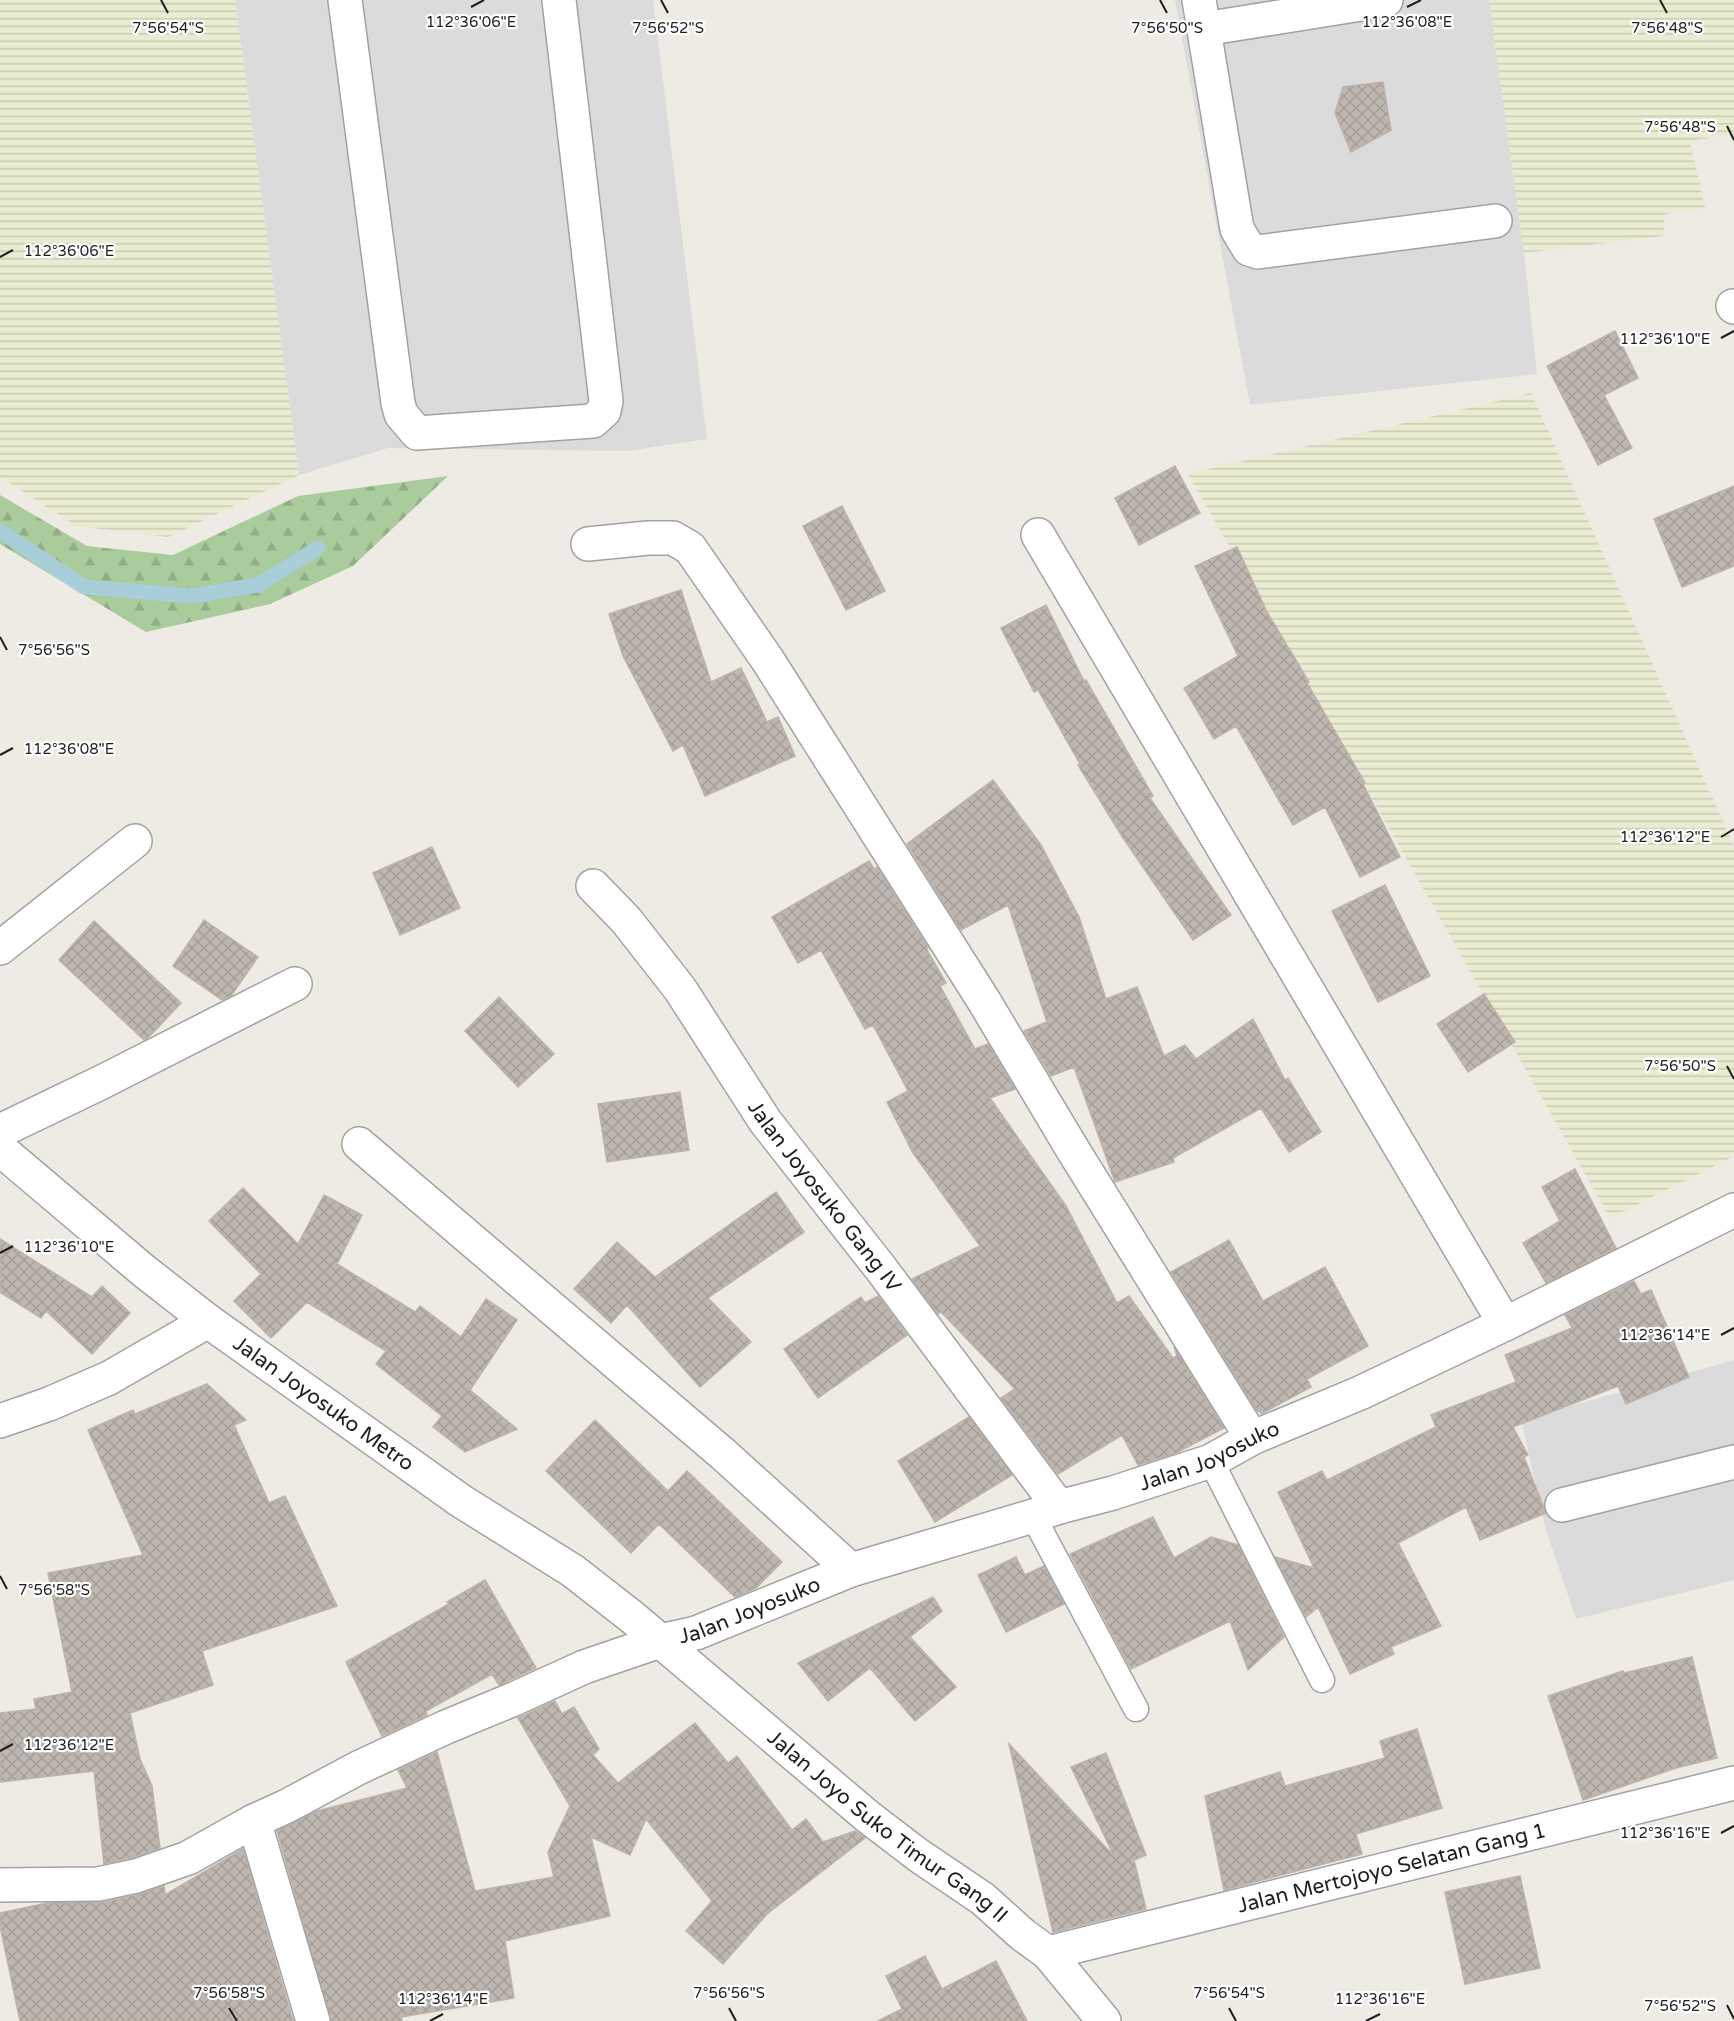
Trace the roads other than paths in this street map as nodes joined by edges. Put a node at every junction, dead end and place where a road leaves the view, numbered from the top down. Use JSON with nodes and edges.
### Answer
{"nodes":[{"id":1,"x":345,"y":0,"type":"edge"},
{"id":2,"x":559,"y":0,"type":"edge"},
{"id":3,"x":1386,"y":0,"type":"edge"},
{"id":4,"x":1201,"y":15,"type":"edge"},
{"id":5,"x":1496,"y":221,"type":"dead end"},
{"id":6,"x":1038,"y":535,"type":"dead end"},
{"id":7,"x":588,"y":544,"type":"dead end"},
{"id":8,"x":135,"y":841,"type":"dead end"},
{"id":9,"x":593,"y":886,"type":"dead end"},
{"id":10,"x":0,"y":948,"type":"edge"},
{"id":11,"x":295,"y":984,"type":"dead end"},
{"id":12,"x":0,"y":1131,"type":"edge"},
{"id":13,"x":358,"y":1144,"type":"dead end"},
{"id":14,"x":0,"y":1149,"type":"edge"},
{"id":15,"x":1734,"y":1210,"type":"edge"},
{"id":16,"x":208,"y":1321,"type":"junction"},
{"id":17,"x":1505,"y":1324,"type":"junction"},
{"id":18,"x":0,"y":1421,"type":"edge"},
{"id":19,"x":1252,"y":1438,"type":"junction"},
{"id":20,"x":1210,"y":1461,"type":"junction"},
{"id":21,"x":1734,"y":1462,"type":"edge"},
{"id":22,"x":1562,"y":1505,"type":"dead end"},
{"id":23,"x":1046,"y":1511,"type":"junction"},
{"id":24,"x":851,"y":1570,"type":"junction"},
{"id":25,"x":660,"y":1641,"type":"junction"},
{"id":26,"x":1322,"y":1680,"type":"dead end"},
{"id":27,"x":1136,"y":1709,"type":"dead end"},
{"id":28,"x":1734,"y":1783,"type":"edge"},
{"id":29,"x":254,"y":1821,"type":"junction"},
{"id":30,"x":0,"y":1886,"type":"edge"},
{"id":31,"x":1048,"y":1953,"type":"junction"},
{"id":32,"x":313,"y":2021,"type":"edge"},
{"id":33,"x":1104,"y":2021,"type":"edge"}],
"edges":[{"from":1,"to":2,"type":"street"},
{"from":3,"to":4,"type":"street"},
{"from":4,"to":5,"type":"street"},
{"from":6,"to":17,"type":"street"},
{"from":7,"to":19,"type":"street"},
{"from":8,"to":10,"type":"street"},
{"from":9,"to":23,"type":"street","name":"Jalan Joyosuko Gang IV"},
{"from":11,"to":12,"type":"street"},
{"from":13,"to":24,"type":"street"},
{"from":14,"to":16,"type":"street","name":"Jalan Joyosuko Metro"},
{"from":15,"to":17,"type":"street","name":"Jalan Joyosuko"},
{"from":16,"to":18,"type":"street"},
{"from":16,"to":25,"type":"street","name":"Jalan Joyosuko Metro"},
{"from":17,"to":19,"type":"street","name":"Jalan Joyosuko"},
{"from":19,"to":20,"type":"street","name":"Jalan Joyosuko"},
{"from":20,"to":23,"type":"street","name":"Jalan Joyosuko"},
{"from":20,"to":26,"type":"lane"},
{"from":21,"to":22,"type":"street"},
{"from":23,"to":24,"type":"street","name":"Jalan Joyosuko"},
{"from":23,"to":27,"type":"lane"},
{"from":24,"to":25,"type":"street","name":"Jalan Joyosuko"},
{"from":25,"to":29,"type":"street","name":"Jalan Joyosuko"},
{"from":25,"to":31,"type":"street","name":"Jalan Joyo Suko Timur Gang II"},
{"from":28,"to":31,"type":"street","name":"Jalan Mertojoyo Selatan Gang 1"},
{"from":29,"to":30,"type":"street","name":"Jalan Joyosuko"},
{"from":29,"to":32,"type":"street"},
{"from":31,"to":33,"type":"street","name":"Jalan Joyo Suko Timur Gang II"}]}
